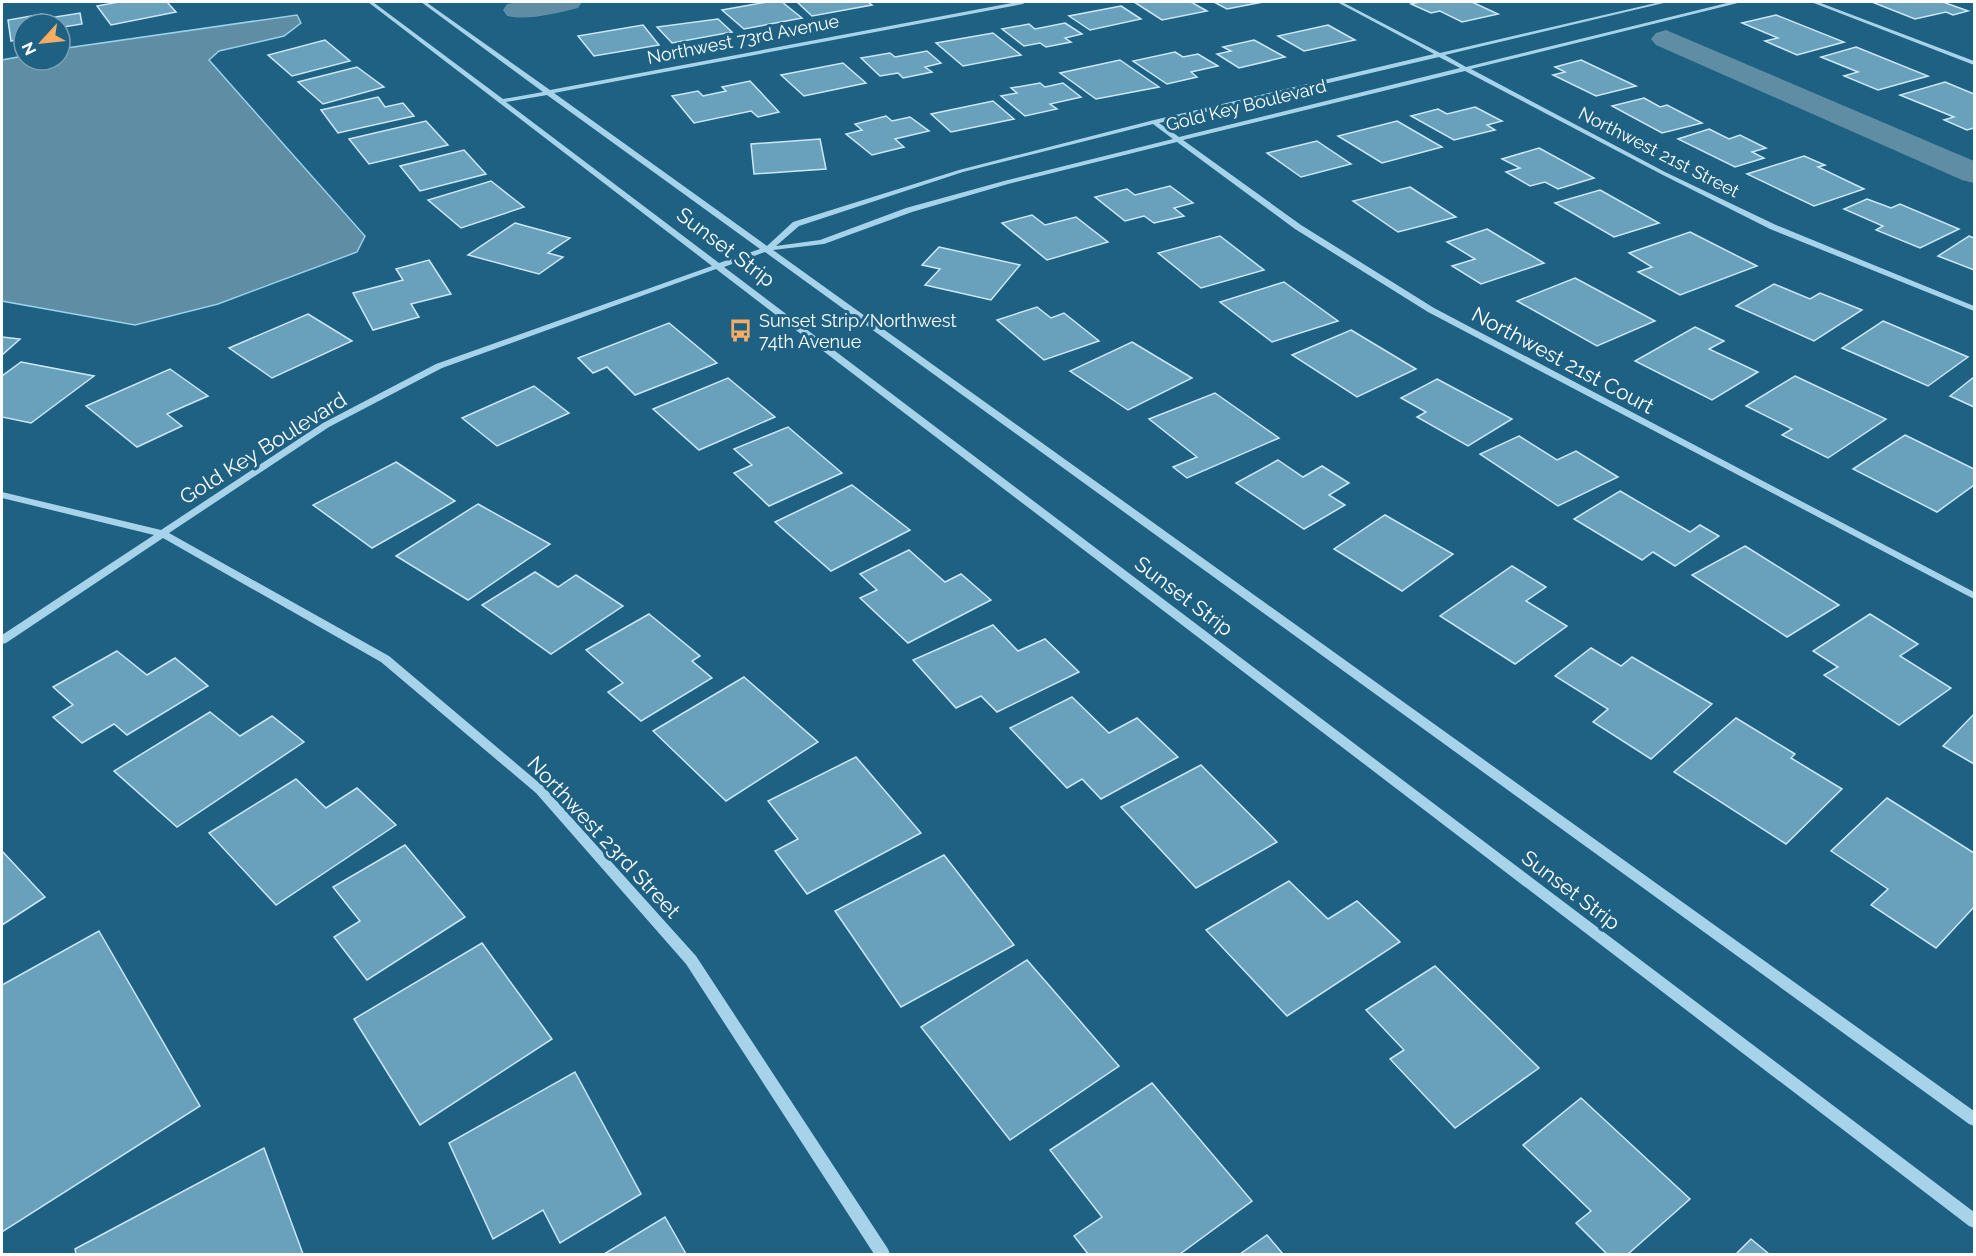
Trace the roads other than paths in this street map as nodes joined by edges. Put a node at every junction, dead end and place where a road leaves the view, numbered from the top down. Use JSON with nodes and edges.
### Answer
{"nodes":[{"id":1,"x":370,"y":2,"type":"edge"},
{"id":2,"x":423,"y":2,"type":"edge"},
{"id":3,"x":1023,"y":2,"type":"edge"},
{"id":4,"x":1340,"y":2,"type":"edge"},
{"id":5,"x":1665,"y":2,"type":"edge"},
{"id":6,"x":1736,"y":2,"type":"edge"},
{"id":7,"x":1814,"y":2,"type":"edge"},
{"id":8,"x":1438,"y":55,"type":"junction"},
{"id":9,"x":1974,"y":63,"type":"edge"},
{"id":10,"x":1463,"y":68,"type":"junction"},
{"id":11,"x":551,"y":93,"type":"junction"},
{"id":12,"x":504,"y":101,"type":"junction"},
{"id":13,"x":1154,"y":122,"type":"junction"},
{"id":14,"x":1178,"y":138,"type":"junction"},
{"id":15,"x":766,"y":249,"type":"junction"},
{"id":16,"x":718,"y":265,"type":"junction"},
{"id":17,"x":1974,"y":309,"type":"edge"},
{"id":18,"x":2,"y":495,"type":"edge"},
{"id":19,"x":163,"y":534,"type":"junction"},
{"id":20,"x":1974,"y":596,"type":"edge"},
{"id":21,"x":2,"y":640,"type":"edge"},
{"id":22,"x":1974,"y":1119,"type":"edge"},
{"id":23,"x":1974,"y":1221,"type":"edge"},
{"id":24,"x":883,"y":1254,"type":"edge"}],
"edges":[{"from":1,"to":12,"type":"street","name":"Sunset Strip"},
{"from":2,"to":11,"type":"street","name":"Sunset Strip"},
{"from":3,"to":11,"type":"street","name":"Northwest 73rd Avenue"},
{"from":4,"to":8,"type":"street","name":"Northwest 21st Street"},
{"from":5,"to":8,"type":"street","name":"Gold Key Boulevard"},
{"from":6,"to":10,"type":"street","name":"Gold Key Boulevard"},
{"from":7,"to":9,"type":"street"},
{"from":8,"to":10,"type":"street","name":"Northwest 21st Street"},
{"from":8,"to":13,"type":"street","name":"Gold Key Boulevard"},
{"from":10,"to":14,"type":"street","name":"Gold Key Boulevard"},
{"from":10,"to":17,"type":"street","name":"Northwest 21st Street"},
{"from":11,"to":12,"type":"street","name":"Northwest 73rd Avenue"},
{"from":11,"to":15,"type":"street","name":"Sunset Strip"},
{"from":12,"to":16,"type":"street","name":"Sunset Strip"},
{"from":13,"to":14,"type":"street","name":"Northwest 21st Court"},
{"from":13,"to":15,"type":"street","name":"Gold Key Boulevard"},
{"from":14,"to":15,"type":"street","name":"Gold Key Boulevard"},
{"from":14,"to":20,"type":"street","name":"Northwest 21st Court"},
{"from":15,"to":16,"type":"street","name":"Gold Key Boulevard"},
{"from":15,"to":22,"type":"street","name":"Sunset Strip"},
{"from":16,"to":19,"type":"street","name":"Gold Key Boulevard"},
{"from":16,"to":23,"type":"street","name":"Sunset Strip"},
{"from":18,"to":19,"type":"street"},
{"from":19,"to":21,"type":"street","name":"Gold Key Boulevard"},
{"from":19,"to":24,"type":"street","name":"Northwest 23rd Street"}]}
